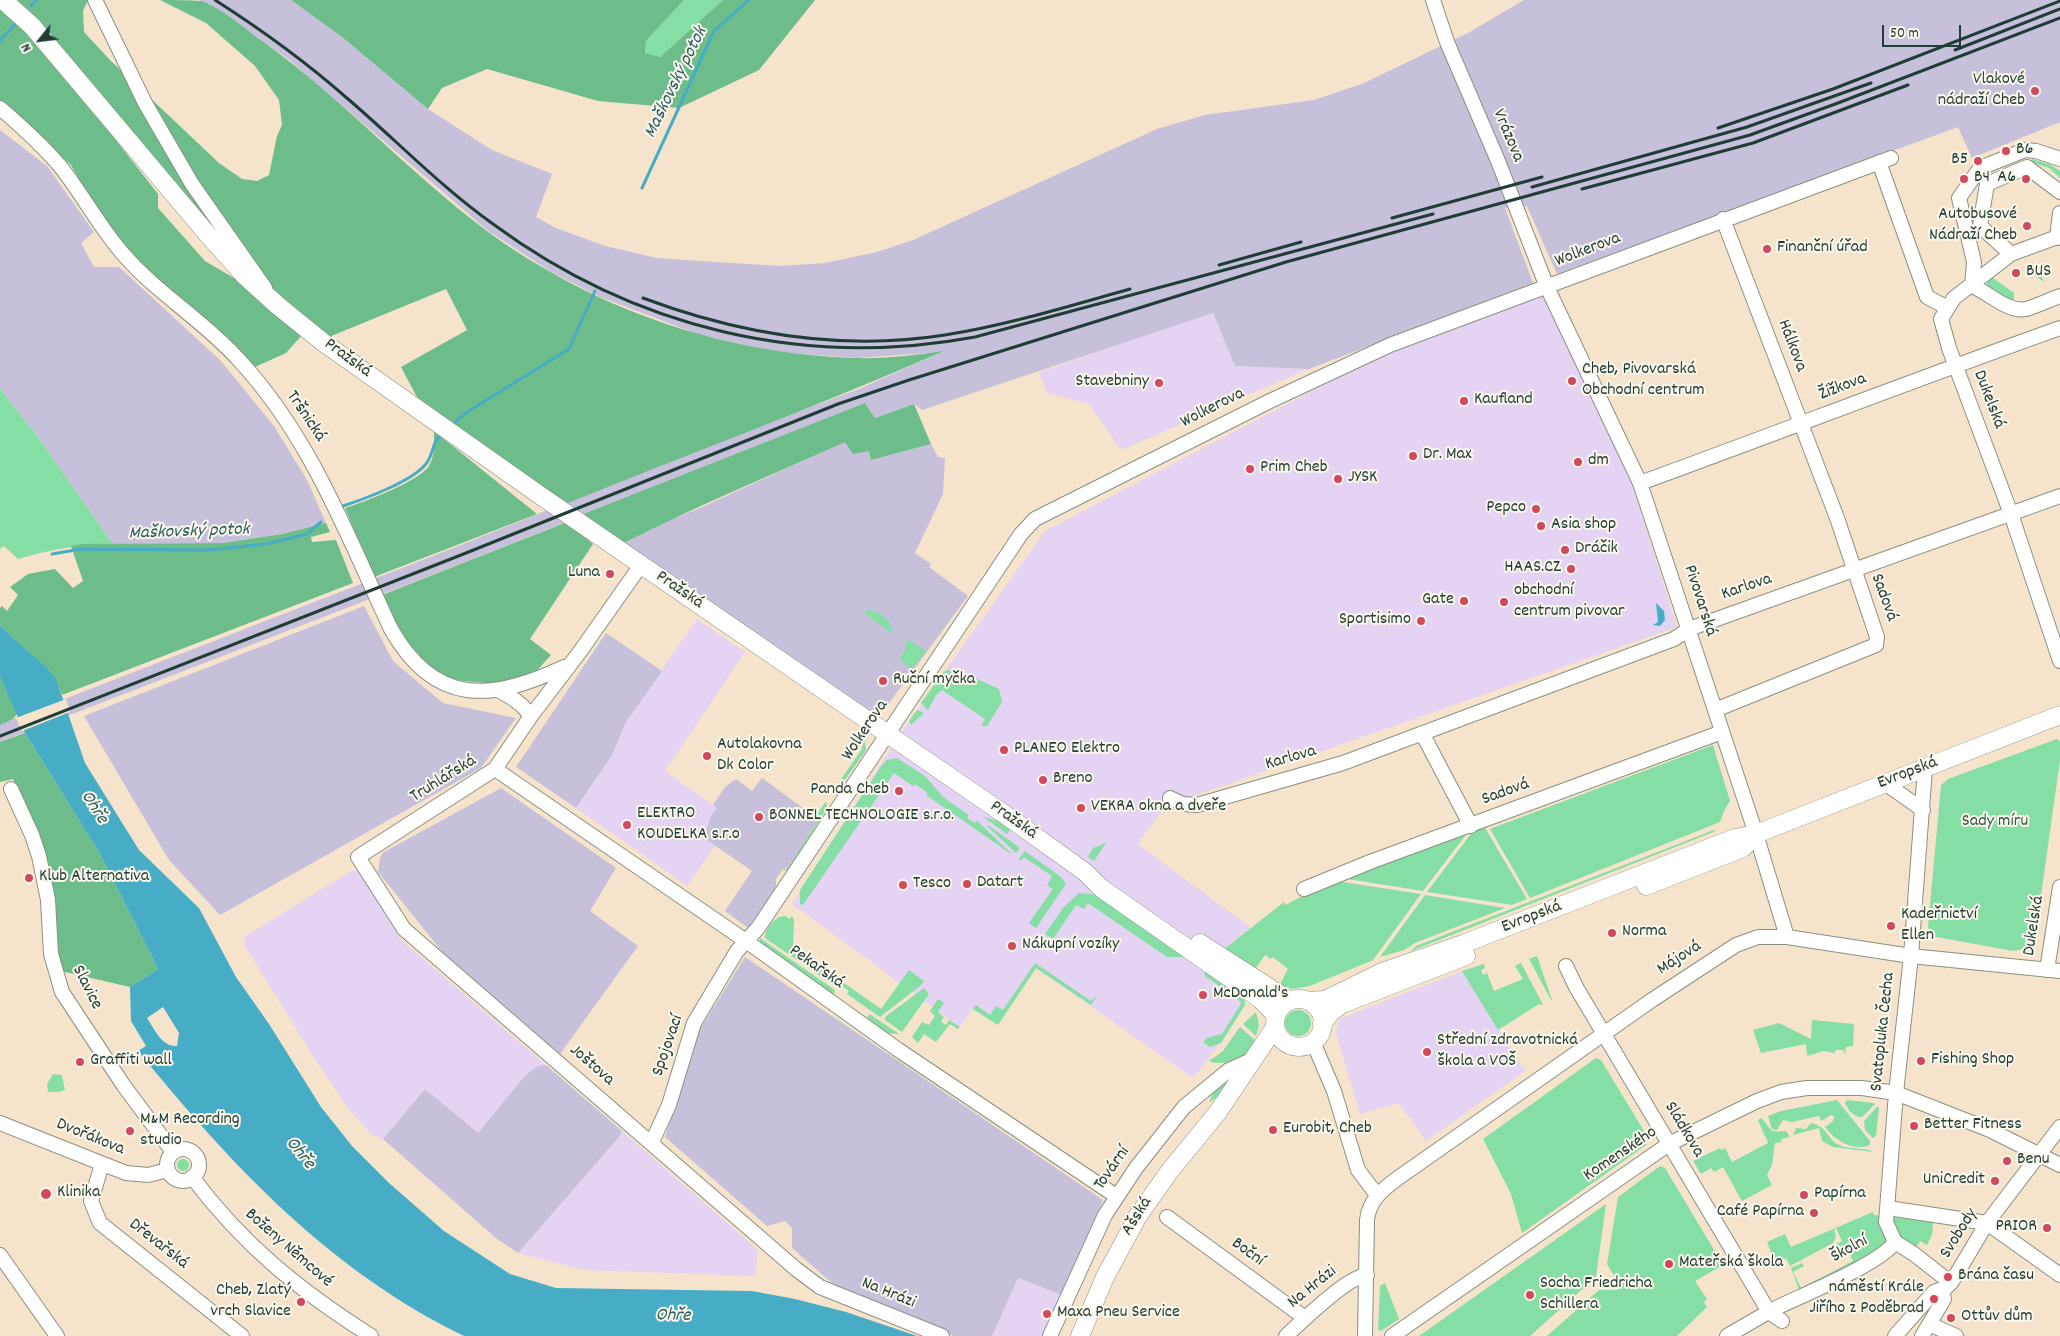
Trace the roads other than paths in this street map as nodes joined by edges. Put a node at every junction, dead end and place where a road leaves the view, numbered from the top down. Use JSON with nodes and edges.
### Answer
{"nodes":[{"id":1,"x":3,"y":0,"type":"edge"},
{"id":2,"x":95,"y":0,"type":"edge"},
{"id":3,"x":1433,"y":0,"type":"edge"},
{"id":4,"x":0,"y":108,"type":"edge"},
{"id":5,"x":2060,"y":159,"type":"edge"},
{"id":6,"x":2060,"y":192,"type":"edge"},
{"id":7,"x":2060,"y":213,"type":"edge"},
{"id":8,"x":1723,"y":220,"type":"junction"},
{"id":9,"x":2058,"y":237,"type":"edge"},
{"id":10,"x":2011,"y":254,"type":"junction"},
{"id":11,"x":1972,"y":286,"type":"junction"},
{"id":12,"x":1547,"y":287,"type":"junction"},
{"id":13,"x":2060,"y":296,"type":"edge"},
{"id":14,"x":277,"y":305,"type":"junction"},
{"id":15,"x":1946,"y":307,"type":"junction"},
{"id":16,"x":2060,"y":328,"type":"edge"},
{"id":17,"x":1955,"y":365,"type":"junction"},
{"id":18,"x":1801,"y":425,"type":"junction"},
{"id":19,"x":1640,"y":483,"type":"junction"},
{"id":20,"x":2060,"y":496,"type":"edge"},
{"id":21,"x":2010,"y":514,"type":"junction"},
{"id":22,"x":641,"y":565,"type":"junction"},
{"id":23,"x":1854,"y":571,"type":"junction"},
{"id":24,"x":1688,"y":629,"type":"junction"},
{"id":25,"x":2060,"y":661,"type":"edge"},
{"id":26,"x":567,"y":666,"type":"junction"},
{"id":27,"x":498,"y":690,"type":"junction"},
{"id":28,"x":1716,"y":710,"type":"junction"},
{"id":29,"x":2060,"y":714,"type":"edge"},
{"id":30,"x":531,"y":716,"type":"junction"},
{"id":31,"x":1722,"y":732,"type":"junction"},
{"id":32,"x":886,"y":734,"type":"junction"},
{"id":33,"x":1422,"y":734,"type":"junction"},
{"id":34,"x":1925,"y":768,"type":"junction"},
{"id":35,"x":495,"y":769,"type":"junction"},
{"id":36,"x":1886,"y":783,"type":"junction"},
{"id":37,"x":11,"y":790,"type":"dead end"},
{"id":38,"x":1170,"y":798,"type":"dead end"},
{"id":39,"x":1923,"y":810,"type":"junction"},
{"id":40,"x":1471,"y":826,"type":"junction"},
{"id":41,"x":1756,"y":834,"type":"junction"},
{"id":42,"x":358,"y":856,"type":"joint"},
{"id":43,"x":1085,"y":872,"type":"junction"},
{"id":44,"x":2060,"y":887,"type":"edge"},
{"id":45,"x":1304,"y":889,"type":"dead end"},
{"id":46,"x":1787,"y":937,"type":"junction"},
{"id":47,"x":746,"y":941,"type":"junction"},
{"id":48,"x":1911,"y":956,"type":"junction"},
{"id":49,"x":1566,"y":966,"type":"dead end"},
{"id":50,"x":2054,"y":971,"type":"edge"},
{"id":51,"x":1299,"y":1001,"type":"junction"},
{"id":52,"x":1276,"y":1021,"type":"junction"},
{"id":53,"x":1322,"y":1024,"type":"junction"},
{"id":54,"x":1605,"y":1034,"type":"junction"},
{"id":55,"x":1313,"y":1042,"type":"junction"},
{"id":56,"x":1288,"y":1044,"type":"junction"},
{"id":57,"x":1251,"y":1060,"type":"junction"},
{"id":58,"x":1896,"y":1093,"type":"junction"},
{"id":59,"x":1218,"y":1112,"type":"junction"},
{"id":60,"x":0,"y":1123,"type":"edge"},
{"id":61,"x":2060,"y":1127,"type":"edge"},
{"id":62,"x":652,"y":1142,"type":"junction"},
{"id":63,"x":1669,"y":1144,"type":"junction"},
{"id":64,"x":173,"y":1152,"type":"junction"},
{"id":65,"x":2039,"y":1156,"type":"junction"},
{"id":66,"x":102,"y":1164,"type":"junction"},
{"id":67,"x":2060,"y":1165,"type":"edge"},
{"id":68,"x":168,"y":1170,"type":"junction"},
{"id":69,"x":192,"y":1177,"type":"junction"},
{"id":70,"x":1377,"y":1195,"type":"junction"},
{"id":71,"x":1116,"y":1196,"type":"junction"},
{"id":72,"x":1888,"y":1208,"type":"junction"},
{"id":73,"x":1167,"y":1217,"type":"dead end"},
{"id":74,"x":1987,"y":1223,"type":"junction"},
{"id":75,"x":1895,"y":1242,"type":"junction"},
{"id":76,"x":0,"y":1255,"type":"edge"},
{"id":77,"x":2055,"y":1271,"type":"edge"},
{"id":78,"x":1367,"y":1275,"type":"junction"},
{"id":79,"x":820,"y":1287,"type":"joint"},
{"id":80,"x":1946,"y":1288,"type":"junction"},
{"id":81,"x":1769,"y":1312,"type":"junction"},
{"id":82,"x":1305,"y":1318,"type":"junction"},
{"id":83,"x":1782,"y":1321,"type":"dead end"},
{"id":84,"x":1925,"y":1330,"type":"edge"},
{"id":85,"x":57,"y":1336,"type":"edge"},
{"id":86,"x":242,"y":1336,"type":"edge"},
{"id":87,"x":371,"y":1336,"type":"edge"},
{"id":88,"x":942,"y":1336,"type":"edge"},
{"id":89,"x":1050,"y":1336,"type":"edge"},
{"id":90,"x":1080,"y":1336,"type":"edge"},
{"id":91,"x":1286,"y":1336,"type":"edge"},
{"id":92,"x":1365,"y":1336,"type":"edge"},
{"id":93,"x":1392,"y":1336,"type":"edge"},
{"id":94,"x":1727,"y":1336,"type":"edge"},
{"id":95,"x":1895,"y":1336,"type":"edge"},
{"id":96,"x":1956,"y":1336,"type":"edge"}],
"edges":[{"from":1,"to":14,"type":"main road","name":"Pražská"},
{"from":2,"to":14,"type":"street","name":"Pražská"},
{"from":3,"to":12,"type":"street","name":"Vrázova"},
{"from":4,"to":27,"type":"street","name":"Tršnická"},
{"from":5,"to":11,"type":"street"},
{"from":6,"to":10,"type":"street"},
{"from":7,"to":9,"type":"street"},
{"from":8,"to":12,"type":"street","name":"Wolkerova"},
{"from":8,"to":15,"type":"street","name":"Wolkerova"},
{"from":8,"to":18,"type":"street","name":"Hálkova"},
{"from":9,"to":10,"type":"street"},
{"from":10,"to":11,"type":"street"},
{"from":11,"to":13,"type":"street"},
{"from":11,"to":15,"type":"street"},
{"from":12,"to":19,"type":"street","name":"Pivovarská"},
{"from":12,"to":32,"type":"street","name":"Wolkerova"},
{"from":14,"to":22,"type":"main road","name":"Pražská"},
{"from":15,"to":17,"type":"street","name":"Dukelská"},
{"from":16,"to":17,"type":"street","name":"Žižkova"},
{"from":17,"to":18,"type":"street","name":"Žižkova"},
{"from":17,"to":21,"type":"street","name":"Dukelská"},
{"from":18,"to":19,"type":"street","name":"Žižkova"},
{"from":18,"to":23,"type":"street","name":"Hálkova"},
{"from":19,"to":24,"type":"street","name":"Pivovarská"},
{"from":20,"to":21,"type":"street","name":"Karlova"},
{"from":21,"to":23,"type":"street","name":"Karlova"},
{"from":21,"to":25,"type":"street","name":"Dukelská"},
{"from":22,"to":26,"type":"street","name":"Truhlářská"},
{"from":22,"to":32,"type":"main road","name":"Pražská"},
{"from":23,"to":24,"type":"street","name":"Karlova"},
{"from":23,"to":28,"type":"street","name":"Sadová"},
{"from":24,"to":28,"type":"street","name":"Pivovarská"},
{"from":24,"to":33,"type":"street","name":"Karlova"},
{"from":26,"to":27,"type":"street","name":"Tršnická"},
{"from":26,"to":30,"type":"street","name":"Truhlářská"},
{"from":27,"to":30,"type":"street"},
{"from":28,"to":31,"type":"street","name":"Pivovarská"},
{"from":29,"to":34,"type":"main road","name":"Evropská"},
{"from":30,"to":35,"type":"street","name":"Truhlářská"},
{"from":31,"to":40,"type":"street","name":"Sadová"},
{"from":31,"to":41,"type":"street","name":"Pivovarská"},
{"from":32,"to":43,"type":"main road","name":"Pražská"},
{"from":32,"to":47,"type":"street","name":"Wolkerova"},
{"from":33,"to":38,"type":"street","name":"Karlova"},
{"from":33,"to":40,"type":"street"},
{"from":34,"to":36,"type":"main road","name":"Evropská"},
{"from":34,"to":39,"type":"street","name":"Svatopluka Čecha"},
{"from":35,"to":42,"type":"street","name":"Truhlářská"},
{"from":35,"to":47,"type":"street","name":"Pekařská"},
{"from":36,"to":39,"type":"street"},
{"from":36,"to":41,"type":"main road","name":"Evropská"},
{"from":37,"to":64,"type":"street","name":"Slavice"},
{"from":39,"to":48,"type":"street","name":"Svatopluka Čecha"},
{"from":40,"to":45,"type":"street","name":"Sadová"},
{"from":41,"to":46,"type":"street","name":"Pivovarská"},
{"from":41,"to":51,"type":"main road","name":"Evropská"},
{"from":41,"to":53,"type":"main road","name":"Evropská"},
{"from":42,"to":62,"type":"street","name":"Joštova"},
{"from":43,"to":51,"type":"main road","name":"Pražská"},
{"from":43,"to":52,"type":"main road","name":"Pražská"},
{"from":44,"to":50,"type":"street","name":"Dukelská"},
{"from":46,"to":48,"type":"street","name":"Májová"},
{"from":46,"to":54,"type":"street","name":"Májová"},
{"from":47,"to":62,"type":"street","name":"Spojovací"},
{"from":47,"to":71,"type":"street","name":"Pekařská"},
{"from":48,"to":50,"type":"street","name":"Májová"},
{"from":48,"to":58,"type":"street","name":"Svatopluka Čecha"},
{"from":49,"to":54,"type":"street","name":"Sládkova"},
{"from":51,"to":52,"type":"main road"},
{"from":51,"to":53,"type":"main road"},
{"from":52,"to":56,"type":"main road"},
{"from":52,"to":57,"type":"main road","name":"Ašská"},
{"from":53,"to":55,"type":"main road"},
{"from":54,"to":63,"type":"street","name":"Sládkova"},
{"from":54,"to":70,"type":"street","name":"Májová"},
{"from":55,"to":56,"type":"main road"},
{"from":55,"to":70,"type":"street"},
{"from":56,"to":59,"type":"main road","name":"Ašská"},
{"from":57,"to":59,"type":"main road","name":"Ašská"},
{"from":57,"to":71,"type":"street","name":"Tovární"},
{"from":58,"to":63,"type":"street","name":"Komenského"},
{"from":58,"to":65,"type":"street","name":"Komenského"},
{"from":58,"to":72,"type":"street","name":"Svatopluka Čecha"},
{"from":59,"to":90,"type":"main road","name":"Ašská"},
{"from":60,"to":66,"type":"street","name":"Dvořákova"},
{"from":61,"to":65,"type":"street","name":"Svobody"},
{"from":62,"to":79,"type":"street","name":"Joštova"},
{"from":63,"to":81,"type":"street","name":"Sládkova"},
{"from":63,"to":93,"type":"street","name":"Komenského"},
{"from":64,"to":68,"type":"street"},
{"from":64,"to":69,"type":"street"},
{"from":65,"to":67,"type":"street","name":"Komenského"},
{"from":65,"to":74,"type":"street","name":"Svobody"},
{"from":66,"to":68,"type":"street","name":"Dvořákova"},
{"from":66,"to":86,"type":"street","name":"Dřevařská"},
{"from":68,"to":69,"type":"street"},
{"from":69,"to":87,"type":"street","name":"Boženy Němcové"},
{"from":70,"to":78,"type":"street"},
{"from":71,"to":89,"type":"street","name":"Tovární"},
{"from":72,"to":74,"type":"street"},
{"from":72,"to":75,"type":"street","name":"Svatopluka Čecha"},
{"from":73,"to":82,"type":"street","name":"Boční"},
{"from":74,"to":77,"type":"street"},
{"from":74,"to":80,"type":"street","name":"Svobody"},
{"from":75,"to":80,"type":"street","name":"Školní"},
{"from":75,"to":81,"type":"street","name":"Školní"},
{"from":76,"to":85,"type":"street"},
{"from":78,"to":82,"type":"street","name":"Na Hrázi"},
{"from":78,"to":92,"type":"street"},
{"from":79,"to":88,"type":"street","name":"Na Hrázi"},
{"from":80,"to":84,"type":"street"},
{"from":80,"to":95,"type":"street"},
{"from":81,"to":83,"type":"street"},
{"from":81,"to":94,"type":"street","name":"Školní"},
{"from":82,"to":91,"type":"street","name":"Na Hrázi"},
{"from":84,"to":96,"type":"street"}]}
